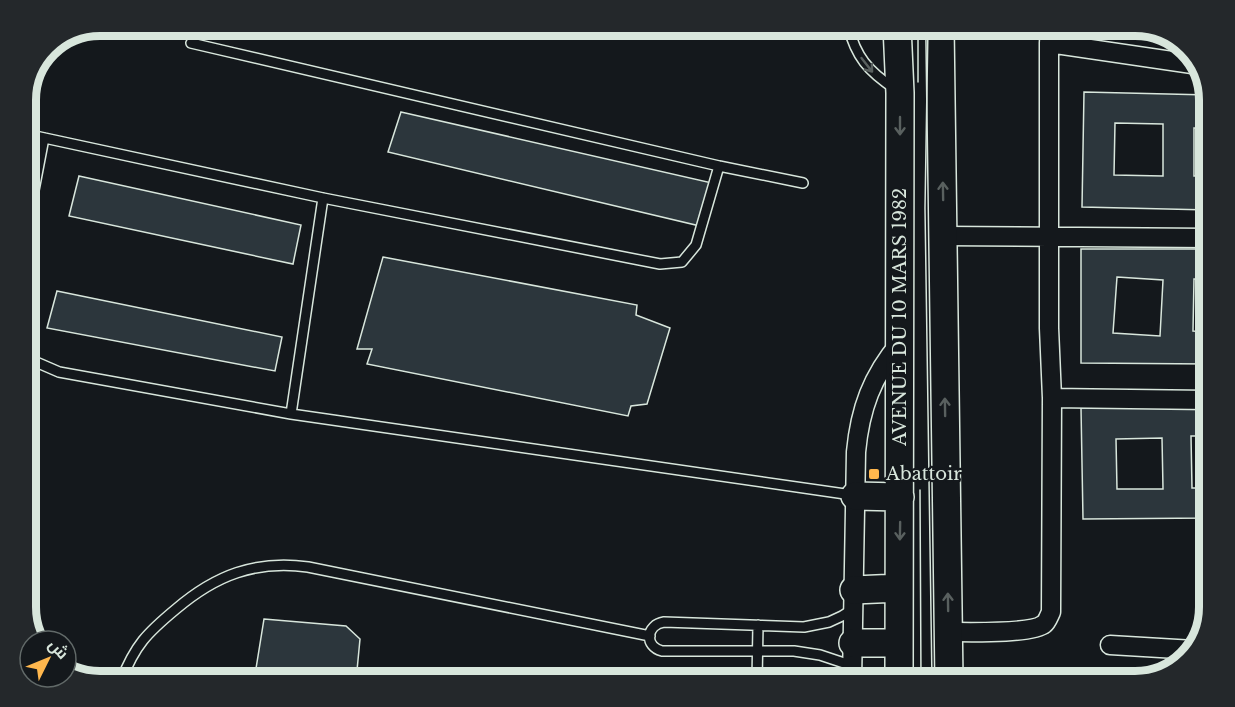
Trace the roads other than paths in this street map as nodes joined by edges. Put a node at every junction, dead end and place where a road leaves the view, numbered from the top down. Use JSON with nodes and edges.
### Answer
{"nodes":[{"id":1,"x":852,"y":36,"type":"edge"},
{"id":2,"x":897,"y":36,"type":"edge"},
{"id":3,"x":940,"y":36,"type":"edge"},
{"id":4,"x":1049,"y":36,"type":"edge"},
{"id":5,"x":1059,"y":36,"type":"edge"},
{"id":6,"x":191,"y":43,"type":"dead end"},
{"id":7,"x":1187,"y":62,"type":"edge"},
{"id":8,"x":900,"y":93,"type":"junction"},
{"id":9,"x":36,"y":136,"type":"edge"},
{"id":10,"x":44,"y":138,"type":"junction"},
{"id":11,"x":718,"y":166,"type":"junction"},
{"id":12,"x":36,"y":180,"type":"edge"},
{"id":13,"x":803,"y":183,"type":"dead end"},
{"id":14,"x":323,"y":198,"type":"junction"},
{"id":15,"x":943,"y":236,"type":"junction"},
{"id":16,"x":1049,"y":237,"type":"junction"},
{"id":17,"x":1199,"y":238,"type":"edge"},
{"id":18,"x":900,"y":343,"type":"junction"},
{"id":19,"x":36,"y":362,"type":"edge"},
{"id":20,"x":1052,"y":398,"type":"junction"},
{"id":21,"x":1199,"y":400,"type":"edge"},
{"id":22,"x":291,"y":414,"type":"junction"},
{"id":23,"x":855,"y":496,"type":"junction"},
{"id":24,"x":900,"y":497,"type":"junction"},
{"id":25,"x":899,"y":588,"type":"junction"},
{"id":26,"x":854,"y":599,"type":"junction"},
{"id":27,"x":758,"y":625,"type":"junction"},
{"id":28,"x":949,"y":632,"type":"junction"},
{"id":29,"x":650,"y":636,"type":"junction"},
{"id":30,"x":899,"y":643,"type":"junction"},
{"id":31,"x":1110,"y":645,"type":"dead end"},
{"id":32,"x":1183,"y":649,"type":"edge"},
{"id":33,"x":758,"y":651,"type":"junction"},
{"id":34,"x":853,"y":664,"type":"edge"},
{"id":35,"x":126,"y":671,"type":"edge"},
{"id":36,"x":758,"y":671,"type":"edge"},
{"id":37,"x":899,"y":671,"type":"edge"},
{"id":38,"x":949,"y":671,"type":"edge"}],
"edges":[{"from":1,"to":8,"type":"lane","one_way":true},
{"from":2,"to":8,"type":"main road","name":"AVENUE DU 10 MARS 1982"},
{"from":15,"to":3,"type":"main road","one_way":true},
{"from":4,"to":16,"type":"street"},
{"from":5,"to":7,"type":"street"},
{"from":6,"to":11,"type":"lane"},
{"from":8,"to":18,"type":"main road","name":"AVENUE DU 10 MARS 1982","one_way":true},
{"from":9,"to":10,"type":"lane"},
{"from":10,"to":12,"type":"lane"},
{"from":10,"to":14,"type":"lane"},
{"from":11,"to":13,"type":"lane"},
{"from":11,"to":14,"type":"lane"},
{"from":14,"to":22,"type":"lane"},
{"from":15,"to":16,"type":"street"},
{"from":28,"to":15,"type":"main road","one_way":true},
{"from":16,"to":17,"type":"street"},
{"from":16,"to":20,"type":"street"},
{"from":18,"to":23,"type":"street"},
{"from":18,"to":24,"type":"main road","name":"AVENUE DU 10 MARS 1982"},
{"from":19,"to":22,"type":"lane"},
{"from":20,"to":21,"type":"street"},
{"from":20,"to":28,"type":"street"},
{"from":22,"to":23,"type":"lane"},
{"from":23,"to":24,"type":"main road"},
{"from":23,"to":26,"type":"street"},
{"from":24,"to":25,"type":"main road","name":"AVENUE DU 10 MARS 1982","one_way":true},
{"from":25,"to":26,"type":"main road"},
{"from":25,"to":30,"type":"main road","name":"AVENUE DU 10 MARS 1982"},
{"from":26,"to":27,"type":"lane"},
{"from":26,"to":34,"type":"street"},
{"from":27,"to":29,"type":"lane"},
{"from":27,"to":33,"type":"lane"},
{"from":28,"to":38,"type":"main road"},
{"from":29,"to":33,"type":"lane"},
{"from":29,"to":35,"type":"lane"},
{"from":30,"to":34,"type":"main road"},
{"from":30,"to":37,"type":"main road","name":"AVENUE DU 10 MARS 1982"},
{"from":31,"to":32,"type":"street"},
{"from":33,"to":34,"type":"lane"},
{"from":33,"to":36,"type":"lane"}]}
